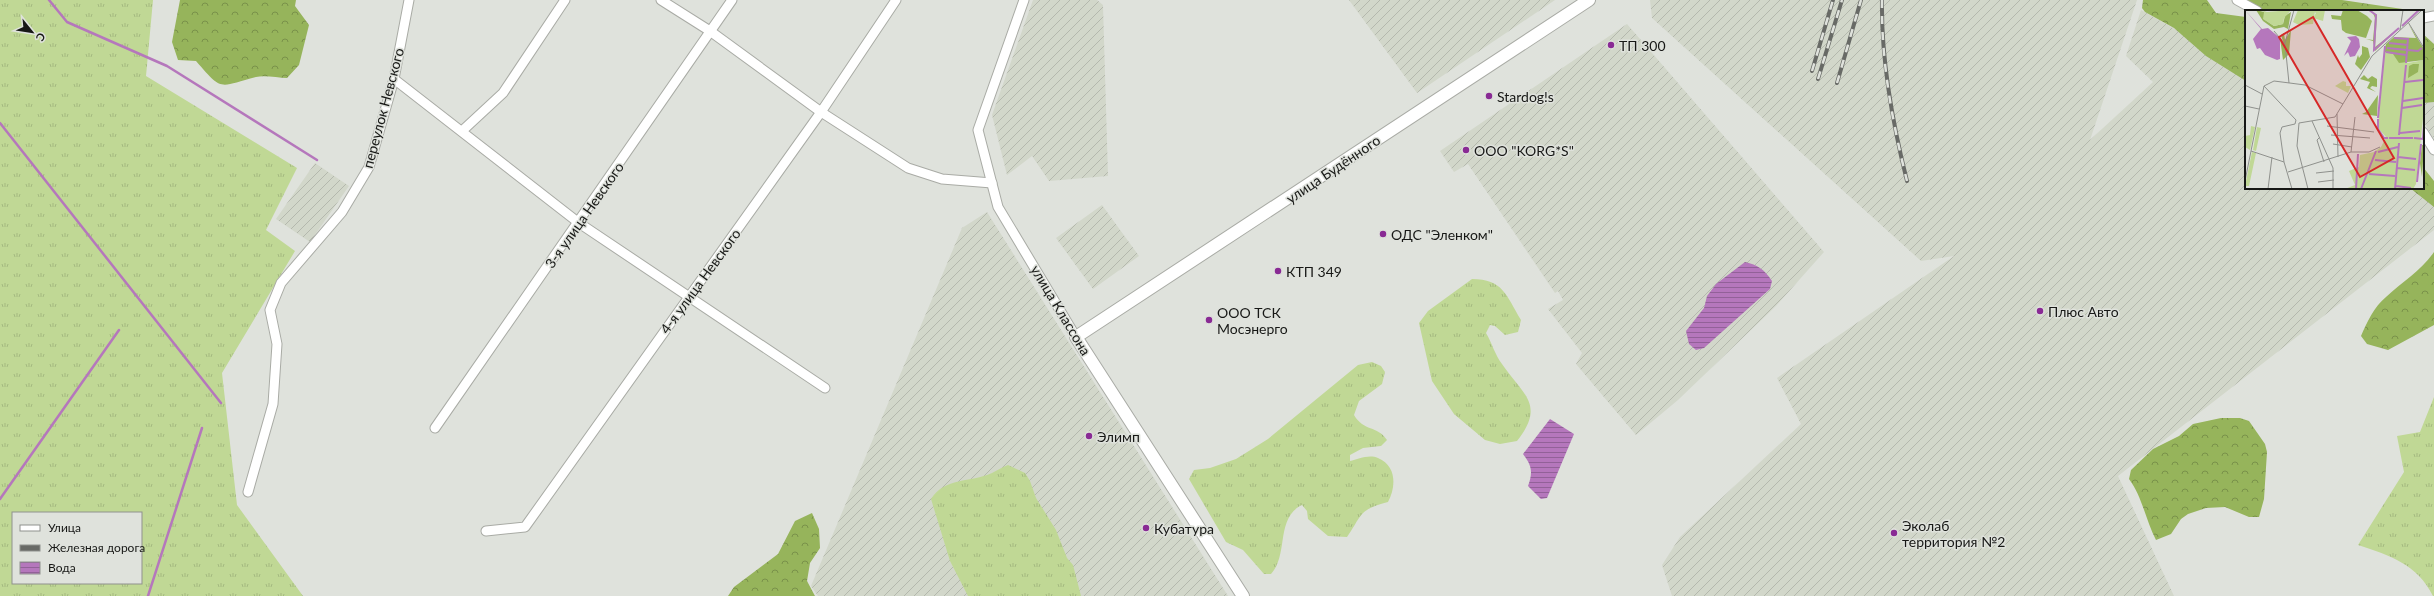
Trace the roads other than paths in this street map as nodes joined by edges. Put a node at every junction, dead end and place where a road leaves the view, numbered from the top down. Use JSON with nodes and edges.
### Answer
{"nodes":[{"id":1,"x":410,"y":0,"type":"edge"},
{"id":2,"x":565,"y":0,"type":"edge"},
{"id":3,"x":661,"y":0,"type":"edge"},
{"id":4,"x":732,"y":0,"type":"edge"},
{"id":5,"x":896,"y":0,"type":"edge"},
{"id":6,"x":1024,"y":0,"type":"edge"},
{"id":7,"x":1589,"y":0,"type":"edge"},
{"id":8,"x":2237,"y":0,"type":"edge"},
{"id":9,"x":2255,"y":10,"type":"edge"},
{"id":10,"x":2434,"y":16,"type":"edge"},
{"id":11,"x":2424,"y":18,"type":"edge"},
{"id":12,"x":710,"y":31,"type":"junction"},
{"id":13,"x":394,"y":79,"type":"junction"},
{"id":14,"x":821,"y":112,"type":"junction"},
{"id":15,"x":462,"y":131,"type":"junction"},
{"id":16,"x":2424,"y":134,"type":"edge"},
{"id":17,"x":2434,"y":150,"type":"edge"},
{"id":18,"x":992,"y":183,"type":"junction"},
{"id":19,"x":579,"y":223,"type":"junction"},
{"id":20,"x":689,"y":297,"type":"junction"},
{"id":21,"x":1076,"y":337,"type":"junction"},
{"id":22,"x":825,"y":388,"type":"dead end"},
{"id":23,"x":434,"y":428,"type":"dead end"},
{"id":24,"x":248,"y":492,"type":"dead end"},
{"id":25,"x":486,"y":531,"type":"dead end"},
{"id":26,"x":1243,"y":596,"type":"edge"}],
"edges":[{"from":1,"to":13,"type":"street","name":"переулок Невского"},
{"from":2,"to":15,"type":"street"},
{"from":3,"to":12,"type":"street"},
{"from":4,"to":12,"type":"street","name":"3-я улица Невского"},
{"from":5,"to":14,"type":"street","name":"4-я улица Невского"},
{"from":6,"to":18,"type":"street","name":"улица Классона"},
{"from":7,"to":21,"type":"street","name":"улица Будённого"},
{"from":8,"to":9,"type":"street"},
{"from":10,"to":11,"type":"street"},
{"from":12,"to":14,"type":"street"},
{"from":12,"to":19,"type":"street","name":"3-я улица Невского"},
{"from":13,"to":15,"type":"street"},
{"from":13,"to":24,"type":"street","name":"переулок Невского"},
{"from":14,"to":18,"type":"street"},
{"from":14,"to":20,"type":"street","name":"4-я улица Невского"},
{"from":15,"to":19,"type":"street"},
{"from":16,"to":17,"type":"street"},
{"from":18,"to":21,"type":"street","name":"улица Классона"},
{"from":19,"to":20,"type":"street"},
{"from":19,"to":23,"type":"street","name":"3-я улица Невского"},
{"from":20,"to":22,"type":"street"},
{"from":20,"to":25,"type":"street","name":"4-я улица Невского"},
{"from":21,"to":26,"type":"street","name":"улица Классона"}]}
